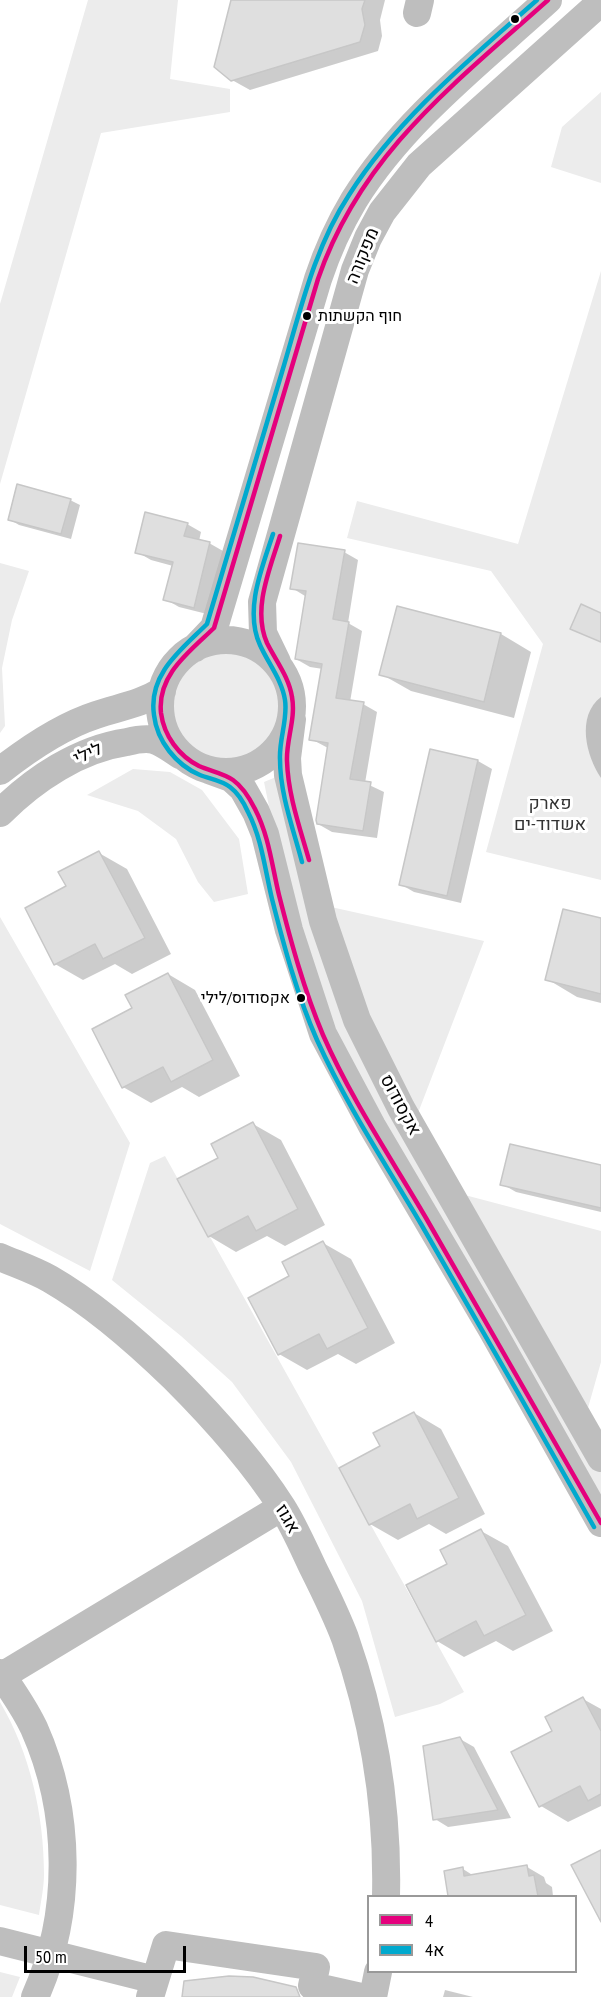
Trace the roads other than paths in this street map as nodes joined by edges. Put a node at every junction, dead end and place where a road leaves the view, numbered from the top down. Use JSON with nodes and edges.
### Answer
{"nodes":[{"id":1,"x":548,"y":0,"type":"edge"},
{"id":2,"x":601,"y":2,"type":"edge"},
{"id":3,"x":195,"y":648,"type":"junction"},
{"id":4,"x":277,"y":662,"type":"junction"},
{"id":5,"x":162,"y":691,"type":"junction"},
{"id":6,"x":292,"y":719,"type":"junction"},
{"id":7,"x":198,"y":764,"type":"junction"},
{"id":8,"x":0,"y":771,"type":"edge"},
{"id":9,"x":0,"y":813,"type":"edge"},
{"id":10,"x":0,"y":1257,"type":"edge"},
{"id":11,"x":601,"y":1458,"type":"edge"},
{"id":12,"x":282,"y":1507,"type":"junction"},
{"id":13,"x":601,"y":1523,"type":"edge"},
{"id":14,"x":1,"y":1675,"type":"edge"},
{"id":15,"x":386,"y":1895,"type":"edge"},
{"id":16,"x":0,"y":1941,"type":"edge"},
{"id":17,"x":49,"y":1954,"type":"junction"},
{"id":18,"x":214,"y":1966,"type":"dead end"},
{"id":19,"x":242,"y":1970,"type":"dead end"},
{"id":20,"x":378,"y":1973,"type":"edge"},
{"id":21,"x":156,"y":1978,"type":"edge"},
{"id":22,"x":313,"y":1981,"type":"junction"},
{"id":23,"x":35,"y":1997,"type":"edge"},
{"id":24,"x":361,"y":1997,"type":"edge"},
{"id":25,"x":374,"y":1997,"type":"edge"}],
"edges":[{"from":1,"to":3,"type":"street","name":"מפקורה"},
{"from":2,"to":4,"type":"street","name":"מפקורה"},
{"from":3,"to":4,"type":"street"},
{"from":3,"to":5,"type":"street"},
{"from":4,"to":6,"type":"street"},
{"from":5,"to":7,"type":"street"},
{"from":5,"to":8,"type":"street","name":"לילי"},
{"from":6,"to":7,"type":"street"},
{"from":6,"to":11,"type":"street","name":"אקסודוס"},
{"from":7,"to":9,"type":"street","name":"לילי"},
{"from":7,"to":13,"type":"street","name":"אקסודוס"},
{"from":10,"to":12,"type":"street","name":"אגוז"},
{"from":12,"to":14,"type":"street"},
{"from":12,"to":15,"type":"street","name":"אגוז"},
{"from":14,"to":17,"type":"street"},
{"from":16,"to":17,"type":"street"},
{"from":17,"to":21,"type":"street"},
{"from":17,"to":23,"type":"street"},
{"from":18,"to":21,"type":"street"},
{"from":19,"to":22,"type":"street"},
{"from":20,"to":25,"type":"street"},
{"from":21,"to":22,"type":"street"},
{"from":22,"to":24,"type":"street"}]}
